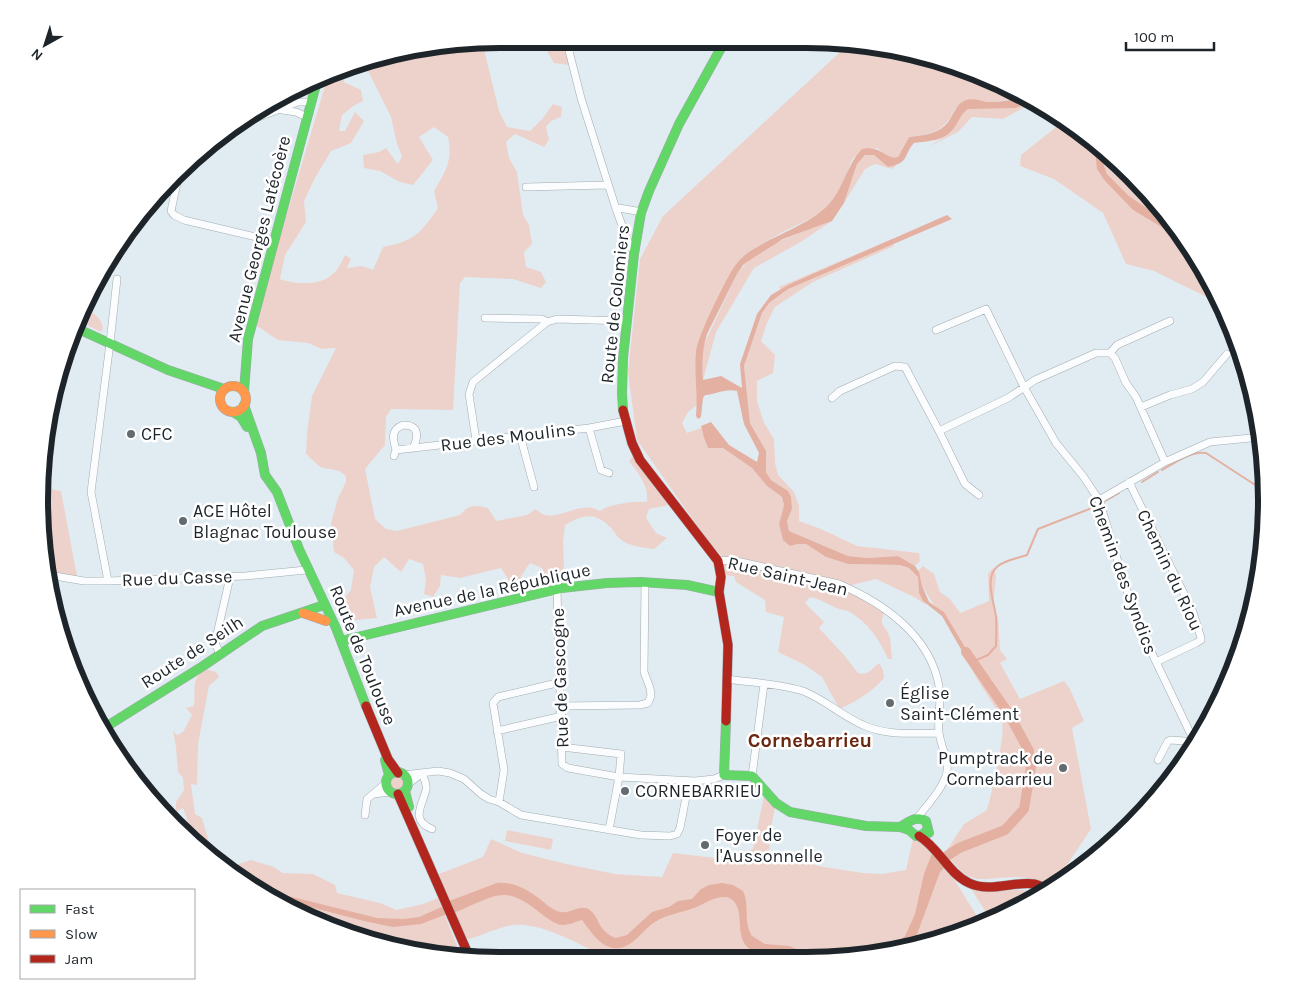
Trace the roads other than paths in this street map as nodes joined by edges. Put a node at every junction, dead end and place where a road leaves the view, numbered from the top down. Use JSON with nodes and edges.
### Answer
{"nodes":[{"id":1,"x":568,"y":48,"type":"edge"},
{"id":2,"x":721,"y":48,"type":"edge"},
{"id":3,"x":315,"y":87,"type":"edge"},
{"id":4,"x":311,"y":102,"type":"junction"},
{"id":5,"x":279,"y":110,"type":"junction"},
{"id":6,"x":307,"y":117,"type":"junction"},
{"id":7,"x":257,"y":118,"type":"edge"},
{"id":8,"x":177,"y":183,"type":"edge"},
{"id":9,"x":607,"y":185,"type":"junction"},
{"id":10,"x":526,"y":187,"type":"dead end"},
{"id":11,"x":616,"y":209,"type":"junction"},
{"id":12,"x":642,"y":212,"type":"junction"},
{"id":13,"x":273,"y":241,"type":"junction"},
{"id":14,"x":636,"y":250,"type":"junction"},
{"id":15,"x":117,"y":279,"type":"dead end"},
{"id":16,"x":484,"y":318,"type":"dead end"},
{"id":17,"x":627,"y":321,"type":"junction"},
{"id":18,"x":1170,"y":321,"type":"dead end"},
{"id":19,"x":547,"y":322,"type":"junction"},
{"id":20,"x":81,"y":330,"type":"edge"},
{"id":21,"x":936,"y":330,"type":"dead end"},
{"id":22,"x":110,"y":343,"type":"junction"},
{"id":23,"x":1110,"y":353,"type":"junction"},
{"id":24,"x":1227,"y":354,"type":"dead end"},
{"id":25,"x":244,"y":376,"type":"junction"},
{"id":26,"x":234,"y":386,"type":"junction"},
{"id":27,"x":1024,"y":387,"type":"junction"},
{"id":28,"x":244,"y":391,"type":"junction"},
{"id":29,"x":222,"y":394,"type":"junction"},
{"id":30,"x":832,"y":398,"type":"dead end"},
{"id":31,"x":244,"y":406,"type":"junction"},
{"id":32,"x":1141,"y":407,"type":"junction"},
{"id":33,"x":233,"y":412,"type":"junction"},
{"id":34,"x":626,"y":421,"type":"junction"},
{"id":35,"x":589,"y":428,"type":"junction"},
{"id":36,"x":939,"y":431,"type":"junction"},
{"id":37,"x":520,"y":434,"type":"junction"},
{"id":38,"x":1254,"y":438,"type":"edge"},
{"id":39,"x":476,"y":440,"type":"junction"},
{"id":40,"x":413,"y":448,"type":"junction"},
{"id":41,"x":1165,"y":462,"type":"junction"},
{"id":42,"x":609,"y":473,"type":"dead end"},
{"id":43,"x":1129,"y":482,"type":"junction"},
{"id":44,"x":534,"y":487,"type":"dead end"},
{"id":45,"x":979,"y":495,"type":"dead end"},
{"id":46,"x":279,"y":499,"type":"junction"},
{"id":47,"x":1100,"y":503,"type":"junction"},
{"id":48,"x":299,"y":549,"type":"junction"},
{"id":49,"x":718,"y":561,"type":"junction"},
{"id":50,"x":306,"y":570,"type":"junction"},
{"id":51,"x":54,"y":576,"type":"edge"},
{"id":52,"x":230,"y":577,"type":"junction"},
{"id":53,"x":108,"y":581,"type":"junction"},
{"id":54,"x":645,"y":582,"type":"junction"},
{"id":55,"x":557,"y":589,"type":"junction"},
{"id":56,"x":720,"y":592,"type":"junction"},
{"id":57,"x":320,"y":606,"type":"junction"},
{"id":58,"x":303,"y":613,"type":"junction"},
{"id":59,"x":332,"y":623,"type":"junction"},
{"id":60,"x":361,"y":635,"type":"junction"},
{"id":61,"x":341,"y":642,"type":"junction"},
{"id":62,"x":220,"y":654,"type":"junction"},
{"id":63,"x":1156,"y":662,"type":"junction"},
{"id":64,"x":727,"y":679,"type":"junction"},
{"id":65,"x":561,"y":682,"type":"junction"},
{"id":66,"x":764,"y":684,"type":"junction"},
{"id":67,"x":561,"y":706,"type":"junction"},
{"id":68,"x":562,"y":716,"type":"junction"},
{"id":69,"x":108,"y":726,"type":"edge"},
{"id":70,"x":497,"y":731,"type":"junction"},
{"id":71,"x":939,"y":733,"type":"junction"},
{"id":72,"x":1192,"y":736,"type":"edge"},
{"id":73,"x":1188,"y":741,"type":"edge"},
{"id":74,"x":562,"y":747,"type":"junction"},
{"id":75,"x":1158,"y":760,"type":"dead end"},
{"id":76,"x":422,"y":774,"type":"junction"},
{"id":77,"x":724,"y":775,"type":"junction"},
{"id":78,"x":752,"y":776,"type":"junction"},
{"id":79,"x":619,"y":777,"type":"junction"},
{"id":80,"x":689,"y":781,"type":"junction"},
{"id":81,"x":397,"y":783,"type":"junction"},
{"id":82,"x":499,"y":802,"type":"junction"},
{"id":83,"x":365,"y":815,"type":"dead end"},
{"id":84,"x":918,"y":817,"type":"junction"},
{"id":85,"x":909,"y":826,"type":"junction"},
{"id":86,"x":432,"y":829,"type":"dead end"},
{"id":87,"x":608,"y":830,"type":"junction"},
{"id":88,"x":923,"y":833,"type":"junction"},
{"id":89,"x":1039,"y":886,"type":"edge"},
{"id":90,"x":467,"y":951,"type":"edge"}],
"edges":[{"from":1,"to":9,"type":"street"},
{"from":2,"to":12,"type":"street","name":"Route de Colomiers"},
{"from":3,"to":4,"type":"street","name":"Avenue Georges Latécoère"},
{"from":4,"to":5,"type":"street"},
{"from":4,"to":6,"type":"street","name":"Avenue Georges Latécoère"},
{"from":5,"to":6,"type":"street"},
{"from":5,"to":7,"type":"street"},
{"from":6,"to":13,"type":"street","name":"Avenue Georges Latécoère"},
{"from":8,"to":13,"type":"street"},
{"from":9,"to":10,"type":"street"},
{"from":9,"to":11,"type":"street"},
{"from":11,"to":12,"type":"street"},
{"from":11,"to":14,"type":"street"},
{"from":12,"to":14,"type":"street","name":"Route de Colomiers"},
{"from":13,"to":25,"type":"street","name":"Avenue Georges Latécoère"},
{"from":14,"to":17,"type":"street","name":"Route de Colomiers"},
{"from":15,"to":22,"type":"street"},
{"from":16,"to":19,"type":"street"},
{"from":17,"to":19,"type":"street"},
{"from":17,"to":34,"type":"street","name":"Route de Colomiers"},
{"from":18,"to":23,"type":"street"},
{"from":19,"to":39,"type":"street"},
{"from":20,"to":22,"type":"street"},
{"from":21,"to":27,"type":"street","name":"Chemin des Syndics"},
{"from":22,"to":29,"type":"street"},
{"from":22,"to":53,"type":"street"},
{"from":23,"to":27,"type":"street"},
{"from":23,"to":32,"type":"street"},
{"from":24,"to":32,"type":"street"},
{"from":25,"to":26,"type":"street"},
{"from":25,"to":28,"type":"street","name":"Avenue Georges Latécoère"},
{"from":26,"to":28,"type":"street"},
{"from":26,"to":29,"type":"street"},
{"from":27,"to":36,"type":"street"},
{"from":27,"to":47,"type":"street","name":"Chemin des Syndics"},
{"from":28,"to":31,"type":"street"},
{"from":29,"to":33,"type":"street"},
{"from":30,"to":36,"type":"street"},
{"from":31,"to":33,"type":"street"},
{"from":31,"to":46,"type":"street","name":"Route de Toulouse"},
{"from":32,"to":41,"type":"street"},
{"from":33,"to":46,"type":"street","name":"Route de Toulouse"},
{"from":34,"to":35,"type":"street","name":"Rue des Moulins"},
{"from":34,"to":49,"type":"street","name":"Route de Colomiers"},
{"from":35,"to":37,"type":"street","name":"Rue des Moulins"},
{"from":35,"to":42,"type":"street"},
{"from":36,"to":45,"type":"street"},
{"from":37,"to":39,"type":"street","name":"Rue des Moulins"},
{"from":37,"to":44,"type":"street"},
{"from":38,"to":41,"type":"street"},
{"from":39,"to":40,"type":"street","name":"Rue des Moulins"},
{"from":40,"to":40,"type":"street","name":"Rue des Moulins"},
{"from":41,"to":43,"type":"street"},
{"from":43,"to":47,"type":"street"},
{"from":43,"to":63,"type":"street","name":"Chemin du Riou"},
{"from":46,"to":48,"type":"street","name":"Route de Toulouse"},
{"from":47,"to":63,"type":"street","name":"Chemin des Syndics"},
{"from":48,"to":50,"type":"street","name":"Route de Toulouse"},
{"from":48,"to":59,"type":"street","name":"Route de Toulouse"},
{"from":49,"to":56,"type":"street"},
{"from":49,"to":71,"type":"street","name":"Rue Saint-Jean"},
{"from":50,"to":52,"type":"street","name":"Rue du Casse"},
{"from":50,"to":57,"type":"street","name":"Route de Toulouse"},
{"from":51,"to":53,"type":"street","name":"Rue du Casse"},
{"from":52,"to":53,"type":"street","name":"Rue du Casse"},
{"from":52,"to":62,"type":"street"},
{"from":54,"to":55,"type":"street","name":"Avenue de la République"},
{"from":54,"to":56,"type":"street","name":"Avenue de la République"},
{"from":54,"to":67,"type":"street"},
{"from":55,"to":60,"type":"street","name":"Avenue de la République"},
{"from":55,"to":65,"type":"street","name":"Rue de Gascogne"},
{"from":56,"to":64,"type":"street"},
{"from":57,"to":58,"type":"street","name":"Route de Seilh"},
{"from":57,"to":59,"type":"street","name":"Route de Toulouse"},
{"from":58,"to":59,"type":"street"},
{"from":58,"to":62,"type":"street","name":"Route de Seilh"},
{"from":59,"to":60,"type":"street","name":"Avenue de la République"},
{"from":59,"to":61,"type":"street","name":"Route de Toulouse"},
{"from":59,"to":81,"type":"street","name":"Route de Toulouse"},
{"from":60,"to":61,"type":"street","name":"Avenue de la République"},
{"from":61,"to":81,"type":"street","name":"Route de Toulouse"},
{"from":62,"to":69,"type":"street","name":"Route de Seilh"},
{"from":63,"to":72,"type":"street","name":"Chemin des Syndics"},
{"from":64,"to":66,"type":"street"},
{"from":64,"to":77,"type":"street"},
{"from":65,"to":67,"type":"street","name":"Rue de Gascogne"},
{"from":65,"to":70,"type":"street"},
{"from":66,"to":71,"type":"street"},
{"from":66,"to":78,"type":"street"},
{"from":67,"to":68,"type":"street","name":"Rue de Gascogne"},
{"from":68,"to":70,"type":"street"},
{"from":68,"to":74,"type":"street","name":"Rue de Gascogne"},
{"from":70,"to":82,"type":"street"},
{"from":71,"to":84,"type":"street","name":"Rue Saint-Jean"},
{"from":73,"to":75,"type":"street"},
{"from":74,"to":79,"type":"street","name":"Rue de Gascogne"},
{"from":74,"to":79,"type":"street"},
{"from":76,"to":81,"type":"street"},
{"from":76,"to":82,"type":"street"},
{"from":76,"to":86,"type":"street"},
{"from":77,"to":78,"type":"street"},
{"from":77,"to":80,"type":"street"},
{"from":78,"to":85,"type":"street"},
{"from":79,"to":80,"type":"street"},
{"from":79,"to":87,"type":"street"},
{"from":80,"to":87,"type":"street"},
{"from":81,"to":83,"type":"street"},
{"from":81,"to":90,"type":"street","name":"Route de Toulouse"},
{"from":82,"to":87,"type":"street"},
{"from":84,"to":85,"type":"street"},
{"from":84,"to":88,"type":"street"},
{"from":85,"to":88,"type":"street"},
{"from":88,"to":89,"type":"street"}]}
